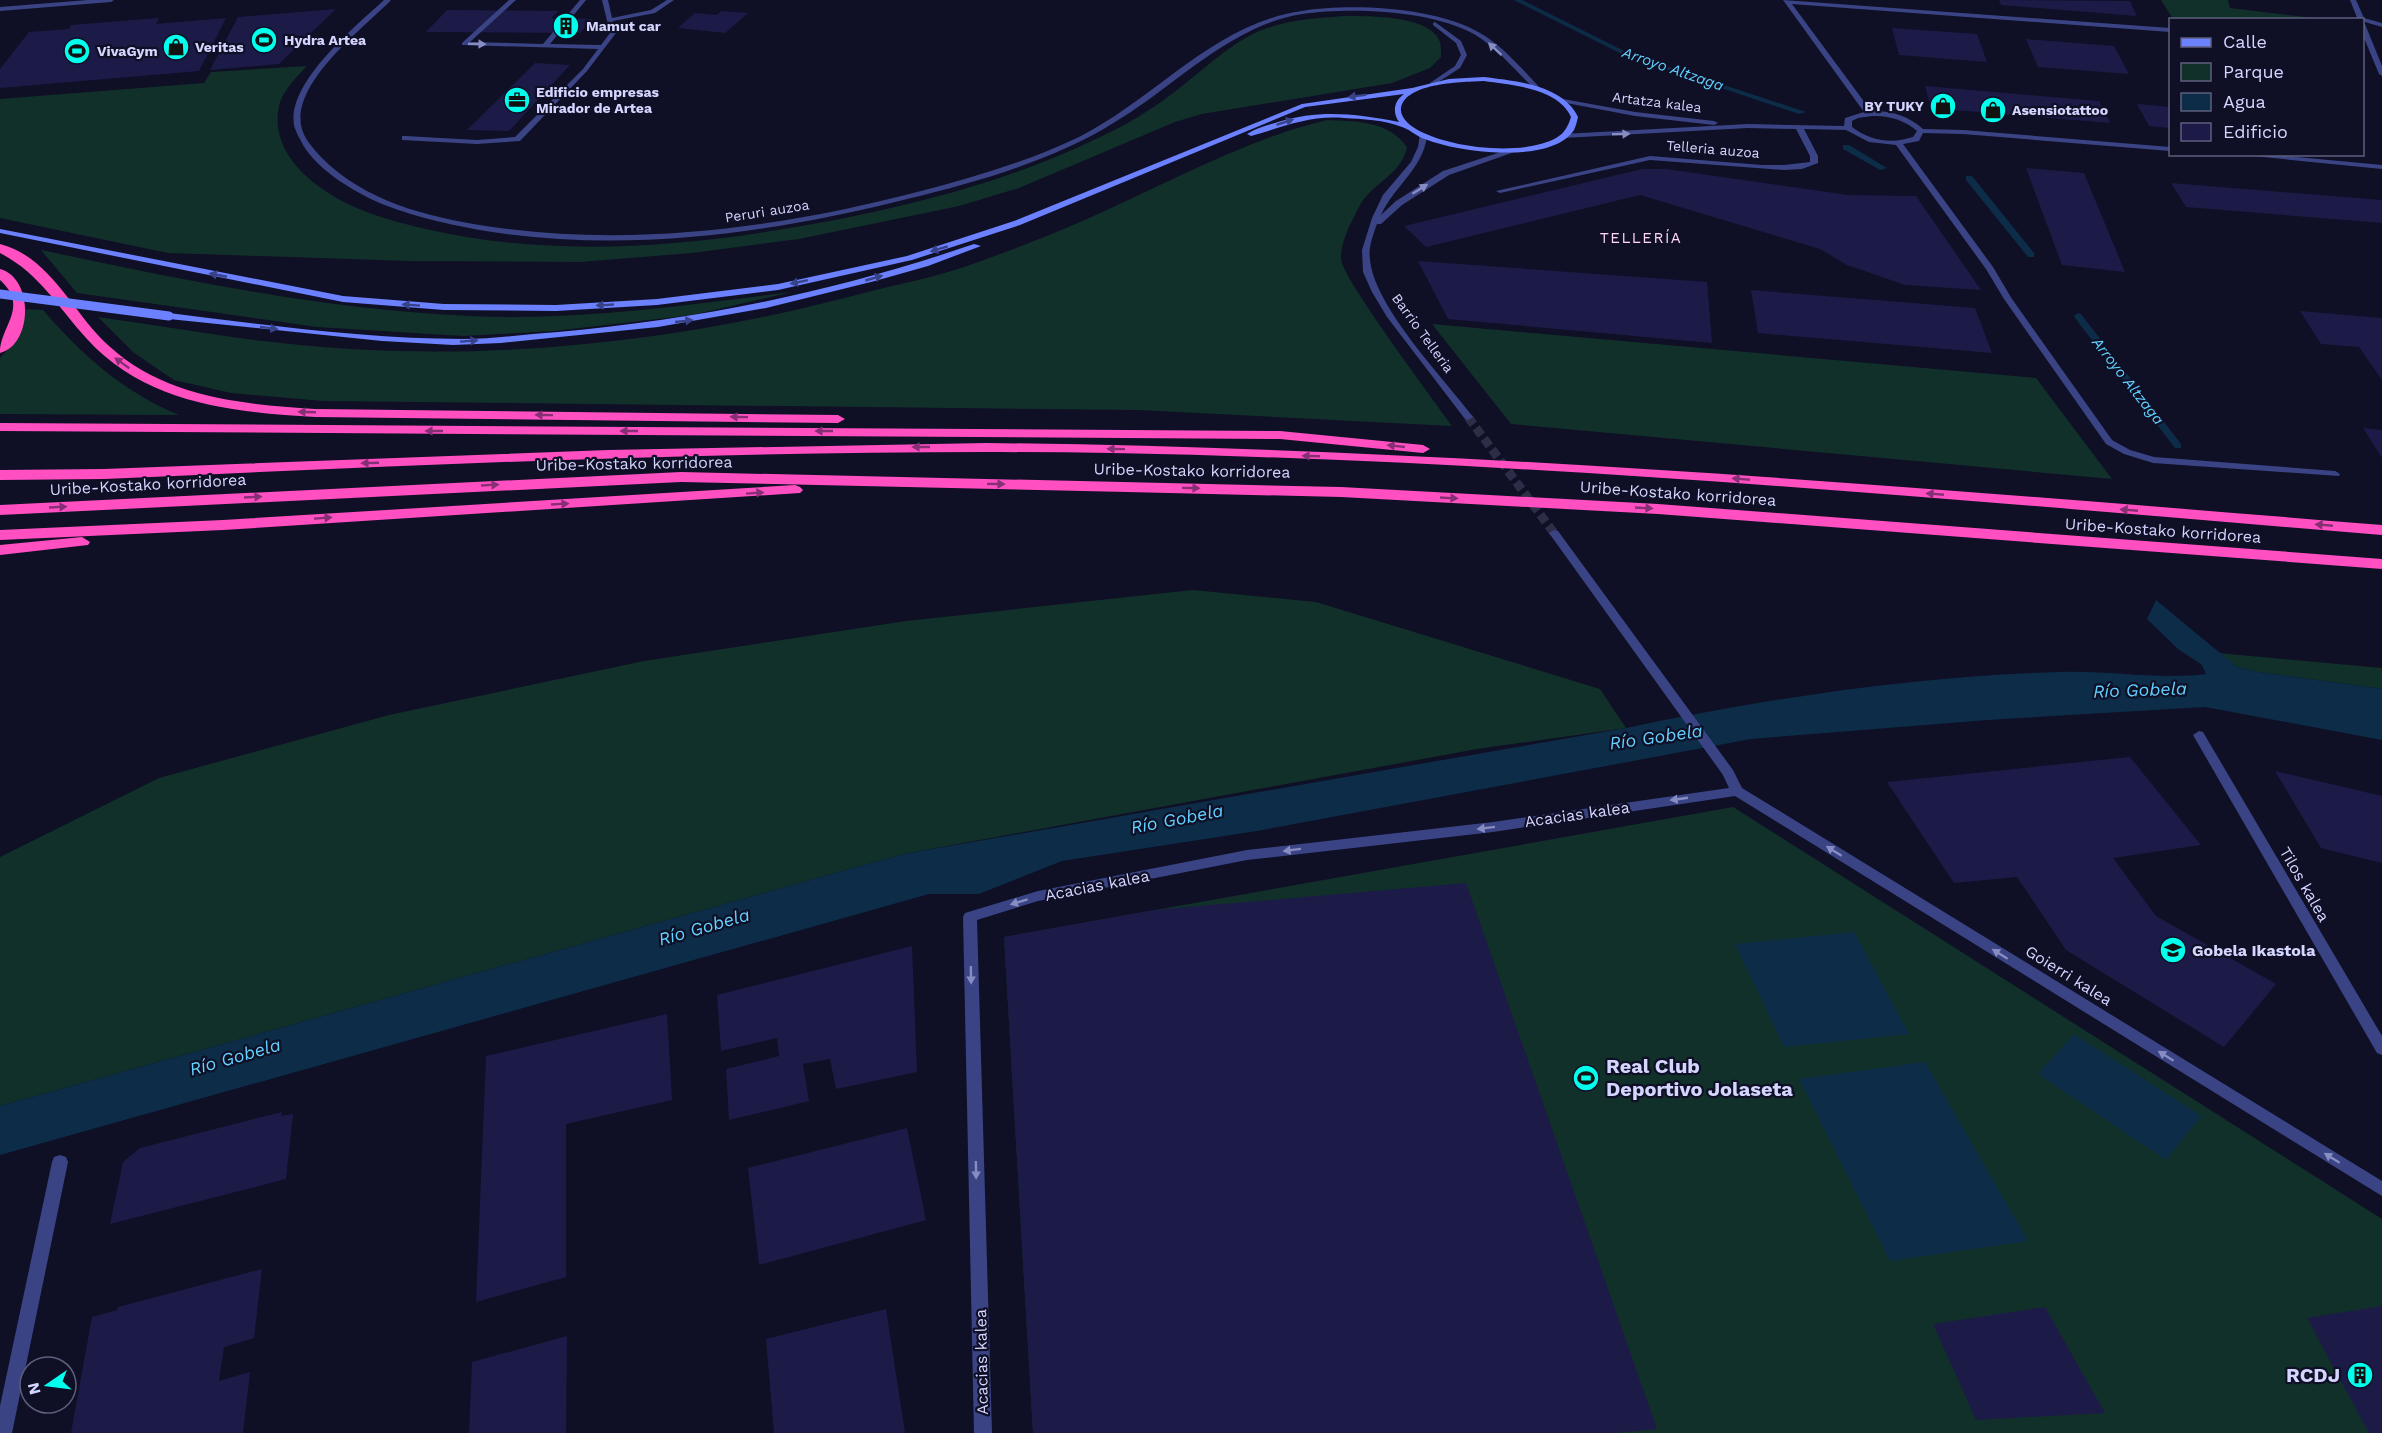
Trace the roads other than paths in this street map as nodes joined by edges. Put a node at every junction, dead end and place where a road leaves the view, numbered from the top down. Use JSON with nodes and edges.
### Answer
{"nodes":[{"id":1,"x":111,"y":0,"type":"edge"},
{"id":2,"x":388,"y":0,"type":"edge"},
{"id":3,"x":513,"y":0,"type":"edge"},
{"id":4,"x":583,"y":0,"type":"edge"},
{"id":5,"x":606,"y":0,"type":"edge"},
{"id":6,"x":671,"y":0,"type":"edge"},
{"id":7,"x":2353,"y":0,"type":"edge"},
{"id":8,"x":1786,"y":1,"type":"edge"},
{"id":9,"x":0,"y":9,"type":"edge"},
{"id":10,"x":1390,"y":13,"type":"junction"},
{"id":11,"x":2361,"y":18,"type":"edge"},
{"id":12,"x":611,"y":20,"type":"junction"},
{"id":13,"x":2364,"y":21,"type":"edge"},
{"id":14,"x":2382,"y":25,"type":"edge"},
{"id":15,"x":2364,"y":26,"type":"edge"},
{"id":16,"x":2169,"y":29,"type":"edge"},
{"id":17,"x":545,"y":46,"type":"junction"},
{"id":18,"x":601,"y":47,"type":"junction"},
{"id":19,"x":2382,"y":74,"type":"edge"},
{"id":20,"x":1431,"y":84,"type":"junction"},
{"id":21,"x":1538,"y":89,"type":"junction"},
{"id":22,"x":1415,"y":90,"type":"junction"},
{"id":23,"x":1563,"y":101,"type":"junction"},
{"id":24,"x":1869,"y":114,"type":"junction"},
{"id":25,"x":1405,"y":125,"type":"junction"},
{"id":26,"x":1748,"y":126,"type":"junction"},
{"id":27,"x":1799,"y":127,"type":"junction"},
{"id":28,"x":1848,"y":128,"type":"junction"},
{"id":29,"x":1921,"y":131,"type":"junction"},
{"id":30,"x":1423,"y":136,"type":"junction"},
{"id":31,"x":1563,"y":136,"type":"junction"},
{"id":32,"x":405,"y":138,"type":"dead end"},
{"id":33,"x":1898,"y":143,"type":"junction"},
{"id":34,"x":2169,"y":149,"type":"edge"},
{"id":35,"x":1516,"y":150,"type":"junction"},
{"id":36,"x":2258,"y":156,"type":"edge"},
{"id":37,"x":2382,"y":167,"type":"edge"},
{"id":38,"x":1500,"y":191,"type":"dead end"},
{"id":39,"x":1116,"y":193,"type":"dead end"},
{"id":40,"x":1096,"y":201,"type":"dead end"},
{"id":41,"x":1374,"y":225,"type":"junction"},
{"id":42,"x":0,"y":231,"type":"edge"},
{"id":43,"x":0,"y":248,"type":"edge"},
{"id":44,"x":0,"y":273,"type":"edge"},
{"id":45,"x":0,"y":294,"type":"edge"},
{"id":46,"x":0,"y":349,"type":"edge"},
{"id":47,"x":1468,"y":417,"type":"tunnel mouth"},
{"id":48,"x":0,"y":427,"type":"edge"},
{"id":49,"x":1280,"y":435,"type":"junction"},
{"id":50,"x":1622,"y":468,"type":"junction"},
{"id":51,"x":2335,"y":474,"type":"dead end"},
{"id":52,"x":0,"y":475,"type":"edge"},
{"id":53,"x":896,"y":483,"type":"junction"},
{"id":54,"x":0,"y":510,"type":"edge"},
{"id":55,"x":223,"y":525,"type":"junction"},
{"id":56,"x":2382,"y":530,"type":"edge"},
{"id":57,"x":1554,"y":533,"type":"tunnel mouth"},
{"id":58,"x":0,"y":535,"type":"edge"},
{"id":59,"x":0,"y":550,"type":"edge"},
{"id":60,"x":2382,"y":564,"type":"edge"},
{"id":61,"x":2199,"y":735,"type":"dead end"},
{"id":62,"x":1737,"y":791,"type":"junction"},
{"id":63,"x":2382,"y":1049,"type":"edge"},
{"id":64,"x":60,"y":1162,"type":"dead end"},
{"id":65,"x":2382,"y":1189,"type":"edge"},
{"id":66,"x":3,"y":1433,"type":"edge"},
{"id":67,"x":983,"y":1433,"type":"edge"}],
"edges":[{"from":1,"to":9,"type":"street"},
{"from":2,"to":10,"type":"street","name":"Peruri auzoa"},
{"from":3,"to":17,"type":"street","one_way":true},
{"from":4,"to":17,"type":"street"},
{"from":5,"to":12,"type":"street"},
{"from":6,"to":12,"type":"street"},
{"from":7,"to":11,"type":"street"},
{"from":8,"to":16,"type":"street"},
{"from":8,"to":24,"type":"street"},
{"from":10,"to":20,"type":"street"},
{"from":21,"to":10,"type":"street","one_way":true},
{"from":12,"to":18,"type":"street"},
{"from":13,"to":14,"type":"street"},
{"from":15,"to":19,"type":"street"},
{"from":17,"to":18,"type":"street"},
{"from":18,"to":32,"type":"street"},
{"from":20,"to":21,"type":"street"},
{"from":20,"to":22,"type":"street"},
{"from":21,"to":23,"type":"street"},
{"from":22,"to":25,"type":"street"},
{"from":22,"to":42,"type":"street","one_way":true},
{"from":23,"to":26,"type":"street","name":"Artatza kalea"},
{"from":23,"to":31,"type":"street"},
{"from":24,"to":28,"type":"street"},
{"from":24,"to":29,"type":"street"},
{"from":25,"to":30,"type":"street"},
{"from":39,"to":25,"type":"street","one_way":true},
{"from":26,"to":27,"type":"street","name":"Artatza kalea"},
{"from":31,"to":26,"type":"street","name":"Artatza kalea","one_way":true},
{"from":27,"to":28,"type":"street","name":"Artatza kalea"},
{"from":27,"to":38,"type":"street","name":"Telleria auzoa"},
{"from":28,"to":33,"type":"street"},
{"from":29,"to":33,"type":"street"},
{"from":29,"to":34,"type":"street"},
{"from":30,"to":35,"type":"street"},
{"from":30,"to":41,"type":"street","name":"Barrio Telleria"},
{"from":31,"to":35,"type":"street"},
{"from":33,"to":51,"type":"street"},
{"from":41,"to":35,"type":"street","one_way":true},
{"from":36,"to":37,"type":"street"},
{"from":45,"to":40,"type":"street","one_way":true,"bridge":true},
{"from":41,"to":47,"type":"street","name":"Barrio Telleria"},
{"from":49,"to":43,"type":"highway","one_way":true},
{"from":44,"to":46,"type":"highway"},
{"from":49,"to":48,"type":"highway","one_way":true},
{"from":50,"to":49,"type":"highway","one_way":true},
{"from":50,"to":52,"type":"highway","name":"Uribe-Kostako korridorea","one_way":true},
{"from":56,"to":50,"type":"highway","name":"Uribe-Kostako korridorea","one_way":true},
{"from":54,"to":53,"type":"highway","name":"Uribe-Kostako korridorea","one_way":true},
{"from":55,"to":53,"type":"highway","one_way":true},
{"from":53,"to":60,"type":"highway","name":"Uribe-Kostako korridorea","one_way":true},
{"from":55,"to":58,"type":"highway"},
{"from":55,"to":59,"type":"highway"},
{"from":57,"to":62,"type":"street"},
{"from":61,"to":63,"type":"street","name":"Tilos kalea"},
{"from":65,"to":62,"type":"street","name":"Goierri kalea","one_way":true},
{"from":62,"to":67,"type":"street","name":"Acacias kalea","one_way":true},
{"from":64,"to":66,"type":"street"}]}
